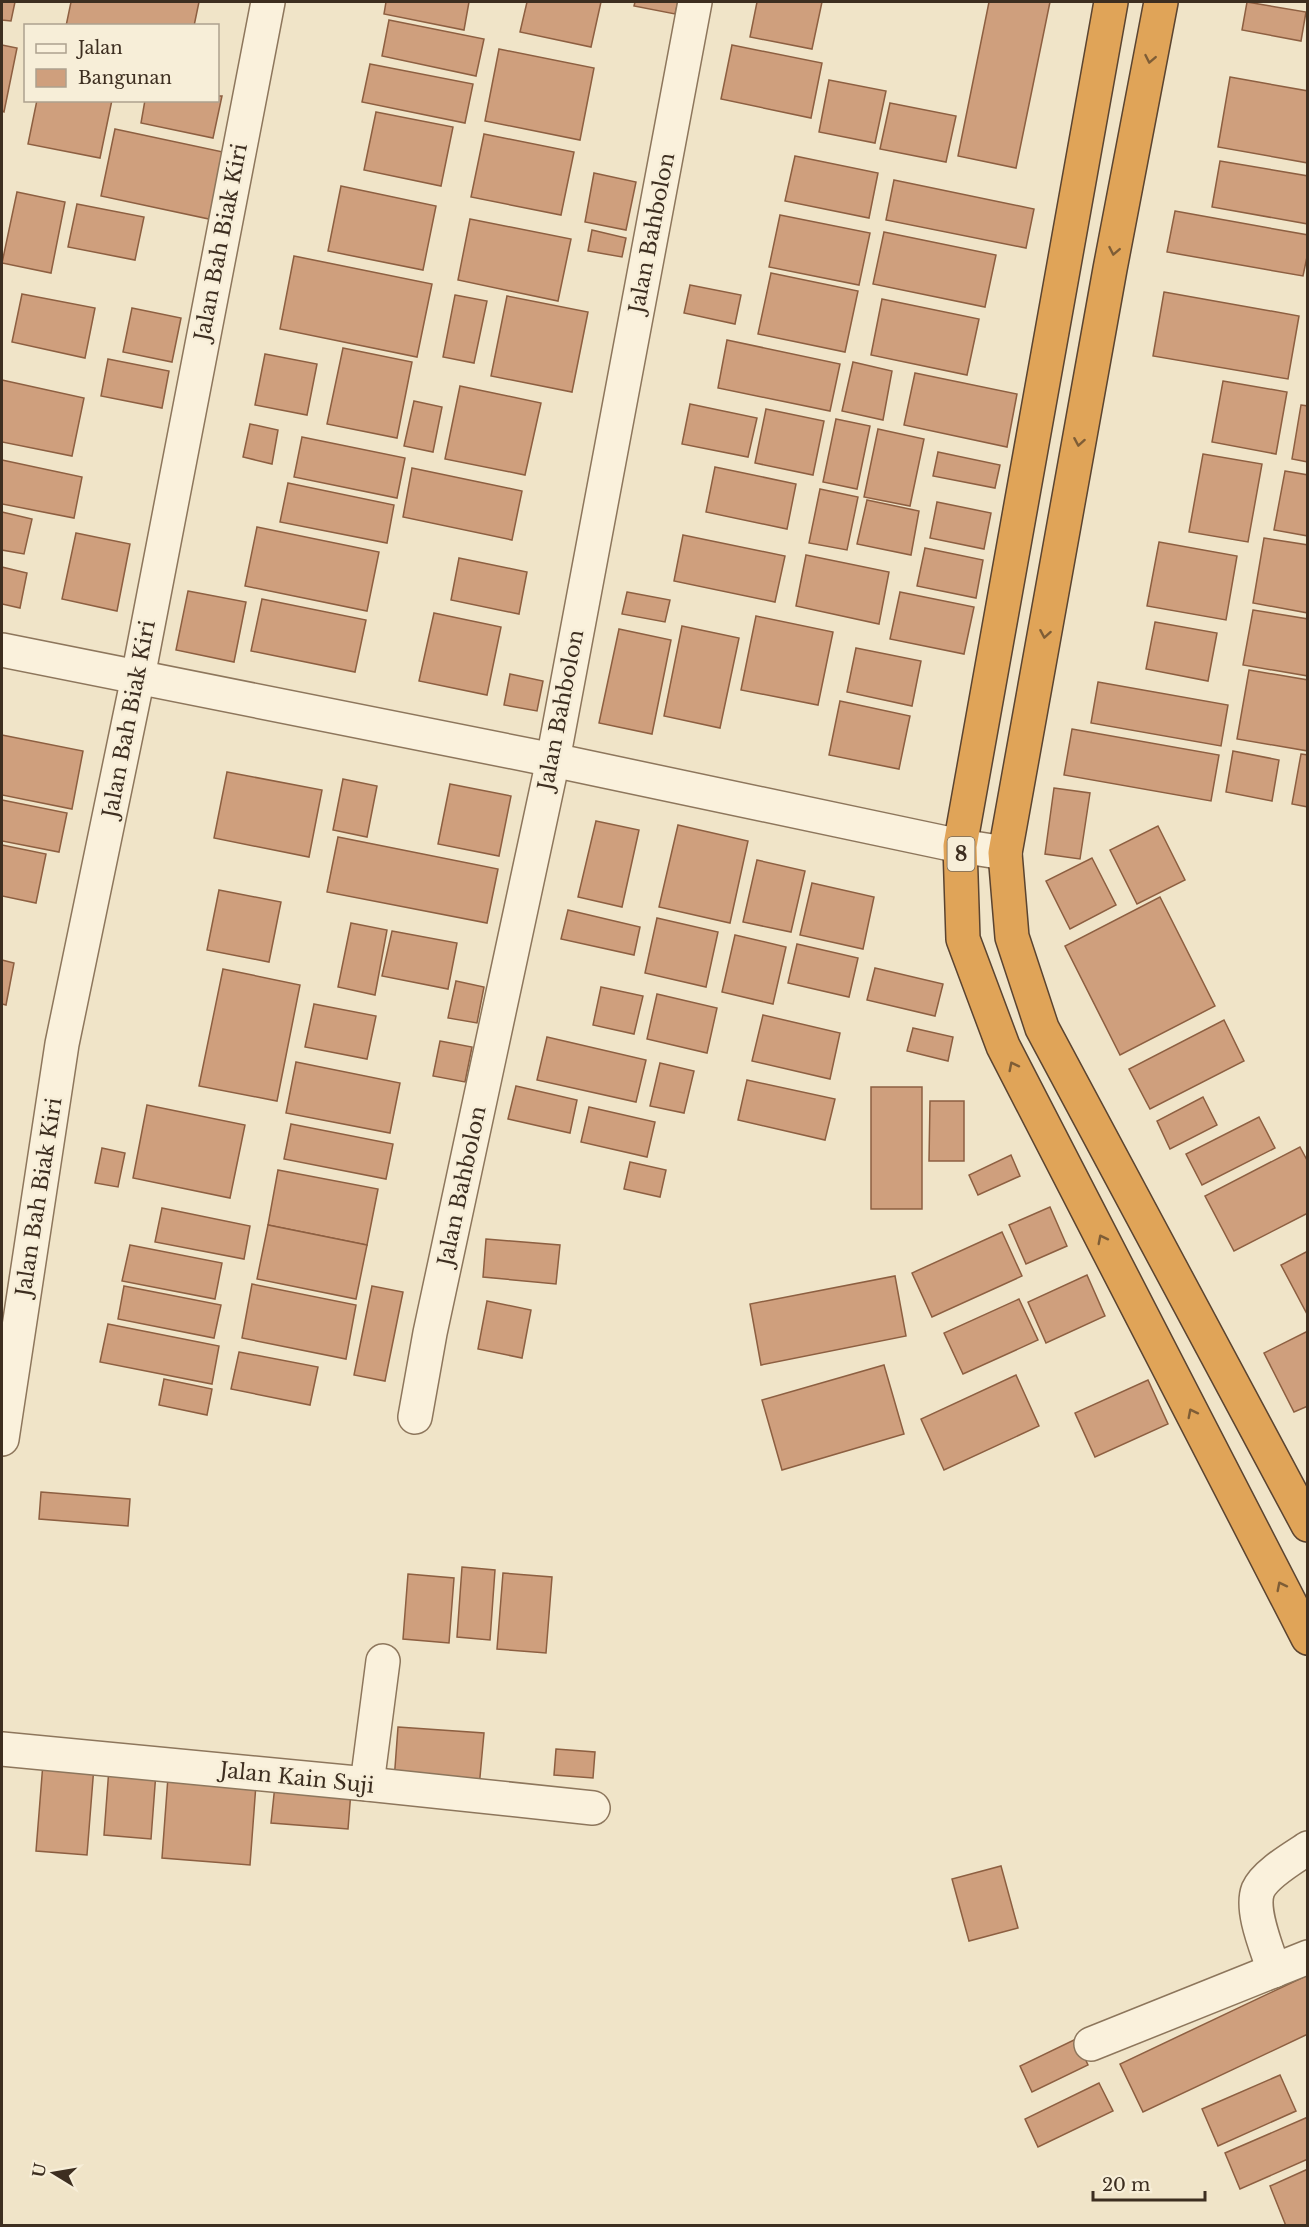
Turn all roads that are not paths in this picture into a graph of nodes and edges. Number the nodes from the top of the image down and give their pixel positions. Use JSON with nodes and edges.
{"nodes":[{"id":1,"x":268,"y":2,"type":"edge"},
{"id":2,"x":695,"y":2,"type":"edge"},
{"id":3,"x":1111,"y":2,"type":"edge"},
{"id":4,"x":1161,"y":2,"type":"edge"},
{"id":5,"x":2,"y":650,"type":"edge"},
{"id":6,"x":138,"y":677,"type":"junction"},
{"id":7,"x":553,"y":760,"type":"junction"},
{"id":8,"x":960,"y":846,"type":"junction"},
{"id":9,"x":1005,"y":853,"type":"junction"},
{"id":10,"x":415,"y":1417,"type":"dead end"},
{"id":11,"x":2,"y":1439,"type":"edge"},
{"id":12,"x":1308,"y":1525,"type":"edge"},
{"id":13,"x":1308,"y":1638,"type":"edge"},
{"id":14,"x":383,"y":1661,"type":"dead end"},
{"id":15,"x":2,"y":1749,"type":"edge"},
{"id":16,"x":367,"y":1784,"type":"junction"},
{"id":17,"x":593,"y":1808,"type":"dead end"},
{"id":18,"x":1308,"y":1848,"type":"edge"},
{"id":19,"x":1308,"y":1957,"type":"edge"},
{"id":20,"x":1274,"y":1971,"type":"junction"},
{"id":21,"x":1091,"y":2044,"type":"dead end"}],
"edges":[{"from":1,"to":6,"type":"street","name":"Jalan Bah Biak Kiri"},
{"from":2,"to":7,"type":"street","name":"Jalan Bahbolon"},
{"from":3,"to":8,"type":"highway","number":"8"},
{"from":4,"to":9,"type":"highway","number":"8","one_way":true},
{"from":5,"to":6,"type":"street"},
{"from":6,"to":7,"type":"street"},
{"from":6,"to":11,"type":"street","name":"Jalan Bah Biak Kiri"},
{"from":7,"to":8,"type":"street"},
{"from":7,"to":10,"type":"street","name":"Jalan Bahbolon"},
{"from":8,"to":9,"type":"street"},
{"from":13,"to":8,"type":"highway","number":"8","one_way":true},
{"from":9,"to":12,"type":"highway","number":"8"},
{"from":14,"to":16,"type":"street"},
{"from":15,"to":16,"type":"street","name":"Jalan Kain Suji"},
{"from":16,"to":17,"type":"street","name":"Jalan Kain Suji"},
{"from":18,"to":20,"type":"street"},
{"from":19,"to":20,"type":"street"},
{"from":20,"to":21,"type":"street"}]}
